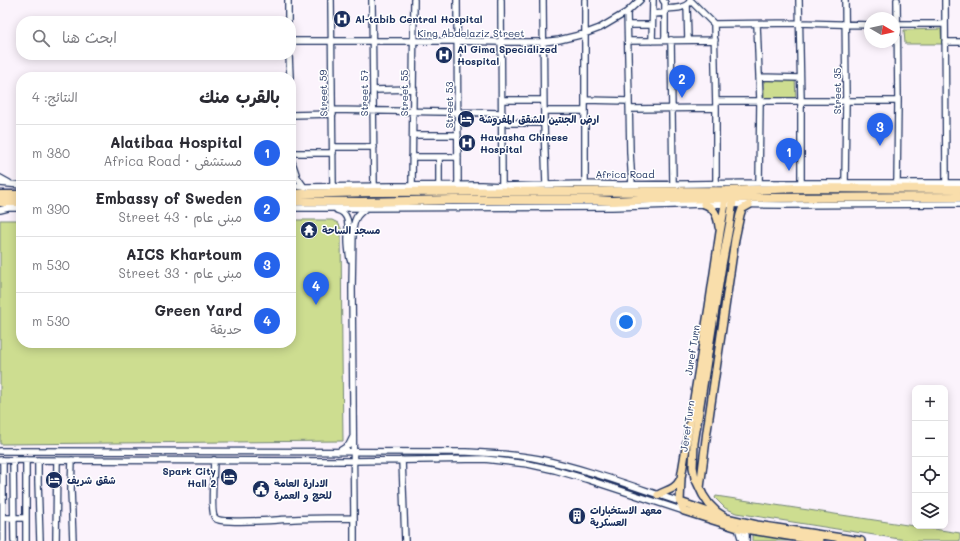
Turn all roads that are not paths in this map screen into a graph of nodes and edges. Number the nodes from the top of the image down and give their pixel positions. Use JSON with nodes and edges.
{"nodes":[{"id":1,"x":288,"y":0,"type":"edge"},
{"id":2,"x":331,"y":0,"type":"edge"},
{"id":3,"x":372,"y":0,"type":"edge"},
{"id":4,"x":414,"y":0,"type":"edge"},
{"id":5,"x":457,"y":0,"type":"edge"},
{"id":6,"x":501,"y":0,"type":"edge"},
{"id":7,"x":543,"y":0,"type":"edge"},
{"id":8,"x":585,"y":0,"type":"edge"},
{"id":9,"x":640,"y":0,"type":"edge"},
{"id":10,"x":653,"y":0,"type":"edge"},
{"id":11,"x":663,"y":0,"type":"edge"},
{"id":12,"x":799,"y":0,"type":"edge"},
{"id":13,"x":845,"y":0,"type":"edge"},
{"id":14,"x":897,"y":0,"type":"edge"},
{"id":15,"x":945,"y":0,"type":"edge"},
{"id":16,"x":689,"y":2,"type":"edge"},
{"id":17,"x":665,"y":11,"type":"junction"},
{"id":18,"x":627,"y":12,"type":"junction"},
{"id":19,"x":896,"y":12,"type":"edge"},
{"id":20,"x":653,"y":14,"type":"junction"},
{"id":21,"x":288,"y":16,"type":"edge"},
{"id":22,"x":799,"y":23,"type":"junction"},
{"id":23,"x":714,"y":24,"type":"junction"},
{"id":24,"x":757,"y":24,"type":"junction"},
{"id":25,"x":900,"y":24,"type":"edge"},
{"id":26,"x":945,"y":24,"type":"junction"},
{"id":27,"x":628,"y":25,"type":"junction"},
{"id":28,"x":652,"y":25,"type":"junction"},
{"id":29,"x":846,"y":25,"type":"junction"},
{"id":30,"x":864,"y":25,"type":"edge"},
{"id":31,"x":584,"y":34,"type":"junction"},
{"id":32,"x":668,"y":40,"type":"junction"},
{"id":33,"x":688,"y":40,"type":"junction"},
{"id":34,"x":715,"y":40,"type":"junction"},
{"id":35,"x":296,"y":41,"type":"edge"},
{"id":36,"x":332,"y":41,"type":"junction"},
{"id":37,"x":373,"y":41,"type":"junction"},
{"id":38,"x":414,"y":41,"type":"junction"},
{"id":39,"x":457,"y":41,"type":"junction"},
{"id":40,"x":628,"y":41,"type":"junction"},
{"id":41,"x":652,"y":41,"type":"junction"},
{"id":42,"x":501,"y":42,"type":"junction"},
{"id":43,"x":543,"y":42,"type":"junction"},
{"id":44,"x":945,"y":42,"type":"junction"},
{"id":45,"x":960,"y":42,"type":"edge"},
{"id":46,"x":897,"y":48,"type":"edge"},
{"id":47,"x":289,"y":60,"type":"edge"},
{"id":48,"x":290,"y":72,"type":"edge"},
{"id":49,"x":759,"y":77,"type":"junction"},
{"id":50,"x":800,"y":78,"type":"junction"},
{"id":51,"x":414,"y":89,"type":"junction"},
{"id":52,"x":373,"y":90,"type":"junction"},
{"id":53,"x":502,"y":100,"type":"junction"},
{"id":54,"x":544,"y":100,"type":"junction"},
{"id":55,"x":585,"y":100,"type":"junction"},
{"id":56,"x":760,"y":100,"type":"junction"},
{"id":57,"x":630,"y":101,"type":"junction"},
{"id":58,"x":716,"y":101,"type":"junction"},
{"id":59,"x":801,"y":101,"type":"junction"},
{"id":60,"x":846,"y":101,"type":"junction"},
{"id":61,"x":898,"y":101,"type":"junction"},
{"id":62,"x":716,"y":108,"type":"junction"},
{"id":63,"x":630,"y":109,"type":"junction"},
{"id":64,"x":672,"y":109,"type":"junction"},
{"id":65,"x":373,"y":110,"type":"junction"},
{"id":66,"x":413,"y":111,"type":"junction"},
{"id":67,"x":458,"y":111,"type":"junction"},
{"id":68,"x":544,"y":111,"type":"junction"},
{"id":69,"x":585,"y":111,"type":"junction"},
{"id":70,"x":332,"y":112,"type":"junction"},
{"id":71,"x":502,"y":113,"type":"junction"},
{"id":72,"x":296,"y":115,"type":"edge"},
{"id":73,"x":502,"y":123,"type":"junction"},
{"id":74,"x":544,"y":123,"type":"junction"},
{"id":75,"x":413,"y":135,"type":"junction"},
{"id":76,"x":458,"y":135,"type":"junction"},
{"id":77,"x":374,"y":147,"type":"junction"},
{"id":78,"x":333,"y":150,"type":"junction"},
{"id":79,"x":296,"y":153,"type":"edge"},
{"id":80,"x":412,"y":157,"type":"junction"},
{"id":81,"x":439,"y":157,"type":"junction"},
{"id":82,"x":458,"y":157,"type":"junction"},
{"id":83,"x":296,"y":174,"type":"edge"},
{"id":84,"x":0,"y":178,"type":"edge"},
{"id":85,"x":759,"y":183,"type":"junction"},
{"id":86,"x":801,"y":183,"type":"junction"},
{"id":87,"x":845,"y":183,"type":"junction"},
{"id":88,"x":896,"y":183,"type":"junction"},
{"id":89,"x":942,"y":183,"type":"junction"},
{"id":90,"x":960,"y":183,"type":"edge"},
{"id":91,"x":0,"y":184,"type":"edge"},
{"id":92,"x":11,"y":184,"type":"junction"},
{"id":93,"x":16,"y":184,"type":"edge"},
{"id":94,"x":585,"y":184,"type":"junction"},
{"id":95,"x":673,"y":184,"type":"junction"},
{"id":96,"x":716,"y":184,"type":"junction"},
{"id":97,"x":458,"y":185,"type":"junction"},
{"id":98,"x":546,"y":185,"type":"junction"},
{"id":99,"x":620,"y":185,"type":"junction"},
{"id":100,"x":632,"y":185,"type":"junction"},
{"id":101,"x":296,"y":186,"type":"edge"},
{"id":102,"x":333,"y":186,"type":"junction"},
{"id":103,"x":374,"y":186,"type":"junction"},
{"id":104,"x":412,"y":186,"type":"junction"},
{"id":105,"x":439,"y":186,"type":"junction"},
{"id":106,"x":502,"y":186,"type":"junction"},
{"id":107,"x":304,"y":187,"type":"junction"},
{"id":108,"x":926,"y":189,"type":"junction"},
{"id":109,"x":960,"y":189,"type":"edge"},
{"id":110,"x":613,"y":192,"type":"junction"},
{"id":111,"x":296,"y":194,"type":"edge"},
{"id":112,"x":0,"y":195,"type":"edge"},
{"id":113,"x":16,"y":195,"type":"edge"},
{"id":114,"x":526,"y":196,"type":"junction"},
{"id":115,"x":908,"y":197,"type":"junction"},
{"id":116,"x":960,"y":197,"type":"edge"},
{"id":117,"x":729,"y":198,"type":"junction"},
{"id":118,"x":296,"y":201,"type":"edge"},
{"id":119,"x":612,"y":201,"type":"junction"},
{"id":120,"x":0,"y":202,"type":"edge"},
{"id":121,"x":16,"y":202,"type":"edge"},
{"id":122,"x":451,"y":204,"type":"junction"},
{"id":123,"x":704,"y":204,"type":"junction"},
{"id":124,"x":899,"y":204,"type":"junction"},
{"id":125,"x":960,"y":204,"type":"edge"},
{"id":126,"x":749,"y":205,"type":"junction"},
{"id":127,"x":621,"y":207,"type":"junction"},
{"id":128,"x":16,"y":208,"type":"edge"},
{"id":129,"x":296,"y":208,"type":"edge"},
{"id":130,"x":331,"y":208,"type":"junction"},
{"id":131,"x":366,"y":208,"type":"junction"},
{"id":132,"x":0,"y":209,"type":"edge"},
{"id":133,"x":720,"y":232,"type":"junction"},
{"id":134,"x":352,"y":265,"type":"junction"},
{"id":135,"x":353,"y":437,"type":"junction"},
{"id":136,"x":0,"y":451,"type":"edge"},
{"id":137,"x":337,"y":452,"type":"junction"},
{"id":138,"x":353,"y":452,"type":"junction"},
{"id":139,"x":466,"y":452,"type":"junction"},
{"id":140,"x":466,"y":458,"type":"junction"},
{"id":141,"x":539,"y":459,"type":"junction"},
{"id":142,"x":1,"y":460,"type":"edge"},
{"id":143,"x":13,"y":460,"type":"junction"},
{"id":144,"x":26,"y":460,"type":"junction"},
{"id":145,"x":38,"y":460,"type":"junction"},
{"id":146,"x":57,"y":460,"type":"junction"},
{"id":147,"x":72,"y":460,"type":"junction"},
{"id":148,"x":214,"y":460,"type":"junction"},
{"id":149,"x":353,"y":460,"type":"junction"},
{"id":150,"x":402,"y":460,"type":"junction"},
{"id":151,"x":537,"y":466,"type":"junction"},
{"id":152,"x":682,"y":478,"type":"junction"},
{"id":153,"x":700,"y":488,"type":"junction"},
{"id":154,"x":658,"y":495,"type":"junction"},
{"id":155,"x":680,"y":502,"type":"junction"},
{"id":156,"x":684,"y":511,"type":"junction"},
{"id":157,"x":3,"y":518,"type":"junction"},
{"id":158,"x":14,"y":518,"type":"junction"},
{"id":159,"x":26,"y":518,"type":"junction"},
{"id":160,"x":354,"y":518,"type":"junction"},
{"id":161,"x":726,"y":518,"type":"junction"},
{"id":162,"x":741,"y":528,"type":"junction"},
{"id":163,"x":3,"y":541,"type":"edge"},
{"id":164,"x":14,"y":541,"type":"edge"},
{"id":165,"x":26,"y":541,"type":"edge"},
{"id":166,"x":40,"y":541,"type":"edge"},
{"id":167,"x":56,"y":541,"type":"edge"},
{"id":168,"x":73,"y":541,"type":"edge"},
{"id":169,"x":354,"y":541,"type":"edge"},
{"id":170,"x":405,"y":541,"type":"edge"},
{"id":171,"x":742,"y":541,"type":"edge"},
{"id":172,"x":746,"y":541,"type":"edge"},
{"id":173,"x":819,"y":541,"type":"edge"},
{"id":174,"x":861,"y":541,"type":"edge"}],
"edges":[{"from":1,"to":21,"type":"street"},
{"from":2,"to":36,"type":"street","name":"Street 59"},
{"from":3,"to":37,"type":"street","name":"Street 57"},
{"from":4,"to":38,"type":"street","name":"Street 55"},
{"from":5,"to":39,"type":"street","name":"Street 53"},
{"from":6,"to":42,"type":"street"},
{"from":7,"to":43,"type":"street"},
{"from":8,"to":31,"type":"street"},
{"from":9,"to":18,"type":"street","name":"King Abdelaziz Street"},
{"from":10,"to":20,"type":"street"},
{"from":11,"to":17,"type":"street"},
{"from":12,"to":22,"type":"street"},
{"from":13,"to":29,"type":"street","name":"Street 35"},
{"from":14,"to":19,"type":"street"},
{"from":15,"to":26,"type":"street"},
{"from":16,"to":17,"type":"street"},
{"from":16,"to":23,"type":"street"},
{"from":16,"to":33,"type":"street"},
{"from":17,"to":20,"type":"street"},
{"from":17,"to":32,"type":"street"},
{"from":18,"to":27,"type":"street"},
{"from":18,"to":31,"type":"street","name":"King Abdelaziz Street"},
{"from":20,"to":28,"type":"street"},
{"from":22,"to":24,"type":"street"},
{"from":22,"to":29,"type":"street"},
{"from":22,"to":50,"type":"street"},
{"from":23,"to":24,"type":"street"},
{"from":23,"to":34,"type":"street"},
{"from":24,"to":49,"type":"street"},
{"from":25,"to":26,"type":"street"},
{"from":26,"to":44,"type":"street"},
{"from":27,"to":28,"type":"street"},
{"from":27,"to":40,"type":"street"},
{"from":28,"to":41,"type":"street"},
{"from":29,"to":30,"type":"street"},
{"from":29,"to":60,"type":"street","name":"Street 35"},
{"from":31,"to":43,"type":"street","name":"King Abdelaziz Street"},
{"from":31,"to":55,"type":"street"},
{"from":32,"to":33,"type":"street"},
{"from":32,"to":41,"type":"street"},
{"from":32,"to":64,"type":"street"},
{"from":33,"to":34,"type":"street"},
{"from":34,"to":58,"type":"street"},
{"from":35,"to":36,"type":"street","name":"King Abdelaziz Street"},
{"from":36,"to":37,"type":"street","name":"King Abdelaziz Street"},
{"from":36,"to":70,"type":"street","name":"Street 59"},
{"from":37,"to":38,"type":"street","name":"King Abdelaziz Street"},
{"from":37,"to":52,"type":"street","name":"Street 57"},
{"from":38,"to":39,"type":"street","name":"King Abdelaziz Street"},
{"from":38,"to":51,"type":"street","name":"Street 55"},
{"from":39,"to":42,"type":"street","name":"King Abdelaziz Street"},
{"from":39,"to":67,"type":"street","name":"Street 53"},
{"from":40,"to":41,"type":"street"},
{"from":40,"to":57,"type":"street"},
{"from":42,"to":43,"type":"street","name":"King Abdelaziz Street"},
{"from":42,"to":53,"type":"street"},
{"from":43,"to":54,"type":"street"},
{"from":44,"to":45,"type":"street"},
{"from":44,"to":89,"type":"street"},
{"from":46,"to":61,"type":"street"},
{"from":47,"to":48,"type":"street"},
{"from":49,"to":50,"type":"street"},
{"from":49,"to":56,"type":"street"},
{"from":50,"to":59,"type":"street"},
{"from":51,"to":52,"type":"street"},
{"from":51,"to":66,"type":"street","name":"Street 55"},
{"from":52,"to":65,"type":"street","name":"Street 57"},
{"from":53,"to":54,"type":"street"},
{"from":53,"to":71,"type":"street"},
{"from":54,"to":68,"type":"street"},
{"from":55,"to":57,"type":"street"},
{"from":55,"to":69,"type":"street"},
{"from":56,"to":58,"type":"street"},
{"from":56,"to":59,"type":"street"},
{"from":56,"to":85,"type":"street"},
{"from":57,"to":63,"type":"street"},
{"from":58,"to":62,"type":"street"},
{"from":59,"to":60,"type":"street"},
{"from":59,"to":86,"type":"street"},
{"from":60,"to":61,"type":"street"},
{"from":60,"to":87,"type":"street","name":"Street 35"},
{"from":61,"to":88,"type":"street"},
{"from":62,"to":64,"type":"street"},
{"from":62,"to":96,"type":"street"},
{"from":63,"to":64,"type":"street"},
{"from":63,"to":100,"type":"street"},
{"from":64,"to":95,"type":"street"},
{"from":65,"to":66,"type":"street"},
{"from":65,"to":70,"type":"street"},
{"from":65,"to":77,"type":"street","name":"Street 57"},
{"from":66,"to":67,"type":"street"},
{"from":66,"to":75,"type":"street","name":"Street 55"},
{"from":67,"to":71,"type":"street"},
{"from":67,"to":76,"type":"street","name":"Street 53"},
{"from":68,"to":69,"type":"street"},
{"from":68,"to":74,"type":"street"},
{"from":69,"to":94,"type":"street"},
{"from":70,"to":72,"type":"street"},
{"from":70,"to":78,"type":"street","name":"Street 59"},
{"from":71,"to":73,"type":"street"},
{"from":73,"to":74,"type":"street"},
{"from":73,"to":106,"type":"street"},
{"from":74,"to":98,"type":"street"},
{"from":75,"to":76,"type":"street"},
{"from":75,"to":80,"type":"street","name":"Street 55"},
{"from":76,"to":82,"type":"street","name":"Street 53"},
{"from":77,"to":78,"type":"street"},
{"from":77,"to":103,"type":"street","name":"Street 57"},
{"from":78,"to":79,"type":"street"},
{"from":78,"to":102,"type":"street","name":"Street 59"},
{"from":80,"to":81,"type":"street"},
{"from":80,"to":104,"type":"street","name":"Street 55"},
{"from":81,"to":82,"type":"street"},
{"from":81,"to":105,"type":"street"},
{"from":82,"to":97,"type":"street","name":"Street 53"},
{"from":83,"to":107,"type":"street"},
{"from":84,"to":92,"type":"street"},
{"from":85,"to":86,"type":"street","name":"Africa Road"},
{"from":85,"to":96,"type":"street","name":"Africa Road"},
{"from":86,"to":87,"type":"street","name":"Africa Road"},
{"from":87,"to":88,"type":"street","name":"Africa Road"},
{"from":88,"to":89,"type":"street","name":"Africa Road"},
{"from":89,"to":90,"type":"street","name":"Africa Road"},
{"from":89,"to":108,"type":"highway"},
{"from":91,"to":92,"type":"street"},
{"from":92,"to":93,"type":"street"},
{"from":94,"to":98,"type":"street","name":"Africa Road"},
{"from":94,"to":99,"type":"street","name":"Africa Road"},
{"from":95,"to":96,"type":"street","name":"Africa Road"},
{"from":95,"to":100,"type":"street","name":"Africa Road"},
{"from":97,"to":105,"type":"street","name":"Africa Road"},
{"from":97,"to":106,"type":"street","name":"Africa Road"},
{"from":98,"to":106,"type":"street","name":"Africa Road"},
{"from":99,"to":100,"type":"street","name":"Africa Road"},
{"from":99,"to":110,"type":"highway"},
{"from":101,"to":107,"type":"street","name":"Africa Road"},
{"from":102,"to":103,"type":"street","name":"Africa Road"},
{"from":102,"to":107,"type":"street","name":"Africa Road"},
{"from":103,"to":104,"type":"street","name":"Africa Road"},
{"from":104,"to":105,"type":"street","name":"Africa Road"},
{"from":108,"to":109,"type":"highway","name":"Africa Road"},
{"from":108,"to":117,"type":"highway","name":"Africa Road"},
{"from":110,"to":114,"type":"highway","name":"Africa Road"},
{"from":110,"to":117,"type":"highway","name":"Africa Road"},
{"from":111,"to":114,"type":"highway","name":"Africa Road"},
{"from":112,"to":113,"type":"highway"},
{"from":114,"to":119,"type":"highway","name":"Africa Road"},
{"from":114,"to":122,"type":"highway","name":"Africa Road"},
{"from":115,"to":116,"type":"highway","name":"Africa Road"},
{"from":115,"to":117,"type":"highway","name":"Africa Road"},
{"from":115,"to":124,"type":"highway"},
{"from":117,"to":119,"type":"highway","name":"Africa Road"},
{"from":117,"to":123,"type":"street","name":"Africa Road"},
{"from":117,"to":126,"type":"street","name":"Africa Road"},
{"from":117,"to":133,"type":"main road","name":"Juref Turn"},
{"from":117,"to":153,"type":"main road","name":"Jeref Turn"},
{"from":118,"to":122,"type":"highway","name":"Africa Road"},
{"from":119,"to":127,"type":"highway"},
{"from":120,"to":121,"type":"highway"},
{"from":122,"to":127,"type":"street","name":"Africa Road"},
{"from":122,"to":131,"type":"street","name":"Africa Road"},
{"from":123,"to":127,"type":"street","name":"Africa Road"},
{"from":123,"to":133,"type":"main road"},
{"from":124,"to":125,"type":"street","name":"Africa Road"},
{"from":124,"to":126,"type":"street","name":"Africa Road"},
{"from":126,"to":153,"type":"main road"},
{"from":128,"to":132,"type":"street"},
{"from":129,"to":130,"type":"street","name":"Africa Road"},
{"from":130,"to":131,"type":"street","name":"Africa Road"},
{"from":130,"to":134,"type":"street"},
{"from":131,"to":134,"type":"street"},
{"from":133,"to":152,"type":"main road","name":"Juref Turn"},
{"from":134,"to":135,"type":"street"},
{"from":135,"to":137,"type":"street"},
{"from":135,"to":138,"type":"street"},
{"from":136,"to":137,"type":"street"},
{"from":137,"to":138,"type":"street"},
{"from":138,"to":139,"type":"street"},
{"from":138,"to":149,"type":"street"},
{"from":139,"to":140,"type":"street"},
{"from":139,"to":141,"type":"street"},
{"from":140,"to":150,"type":"street"},
{"from":140,"to":151,"type":"street"},
{"from":141,"to":151,"type":"street"},
{"from":141,"to":154,"type":"street"},
{"from":142,"to":143,"type":"street"},
{"from":142,"to":157,"type":"street"},
{"from":143,"to":144,"type":"street"},
{"from":143,"to":158,"type":"street"},
{"from":144,"to":145,"type":"street"},
{"from":144,"to":159,"type":"street"},
{"from":145,"to":146,"type":"street"},
{"from":145,"to":166,"type":"street"},
{"from":146,"to":147,"type":"street"},
{"from":146,"to":167,"type":"street"},
{"from":147,"to":148,"type":"street"},
{"from":147,"to":168,"type":"street"},
{"from":148,"to":149,"type":"street"},
{"from":148,"to":160,"type":"street"},
{"from":149,"to":150,"type":"street"},
{"from":149,"to":160,"type":"street"},
{"from":150,"to":170,"type":"street"},
{"from":151,"to":156,"type":"street"},
{"from":152,"to":154,"type":"main road"},
{"from":152,"to":155,"type":"main road","name":"Juref Turn"},
{"from":153,"to":161,"type":"main road","name":"Jeref Turn"},
{"from":154,"to":155,"type":"street"},
{"from":155,"to":156,"type":"main road","name":"Juref Turn"},
{"from":155,"to":161,"type":"main road"},
{"from":156,"to":162,"type":"main road"},
{"from":157,"to":158,"type":"street"},
{"from":157,"to":163,"type":"street"},
{"from":158,"to":159,"type":"street"},
{"from":158,"to":164,"type":"street"},
{"from":159,"to":165,"type":"street"},
{"from":160,"to":169,"type":"street"},
{"from":161,"to":174,"type":"main road","name":"Jeref Turn"},
{"from":162,"to":171,"type":"street"},
{"from":162,"to":172,"type":"street"},
{"from":162,"to":173,"type":"main road"}]}
